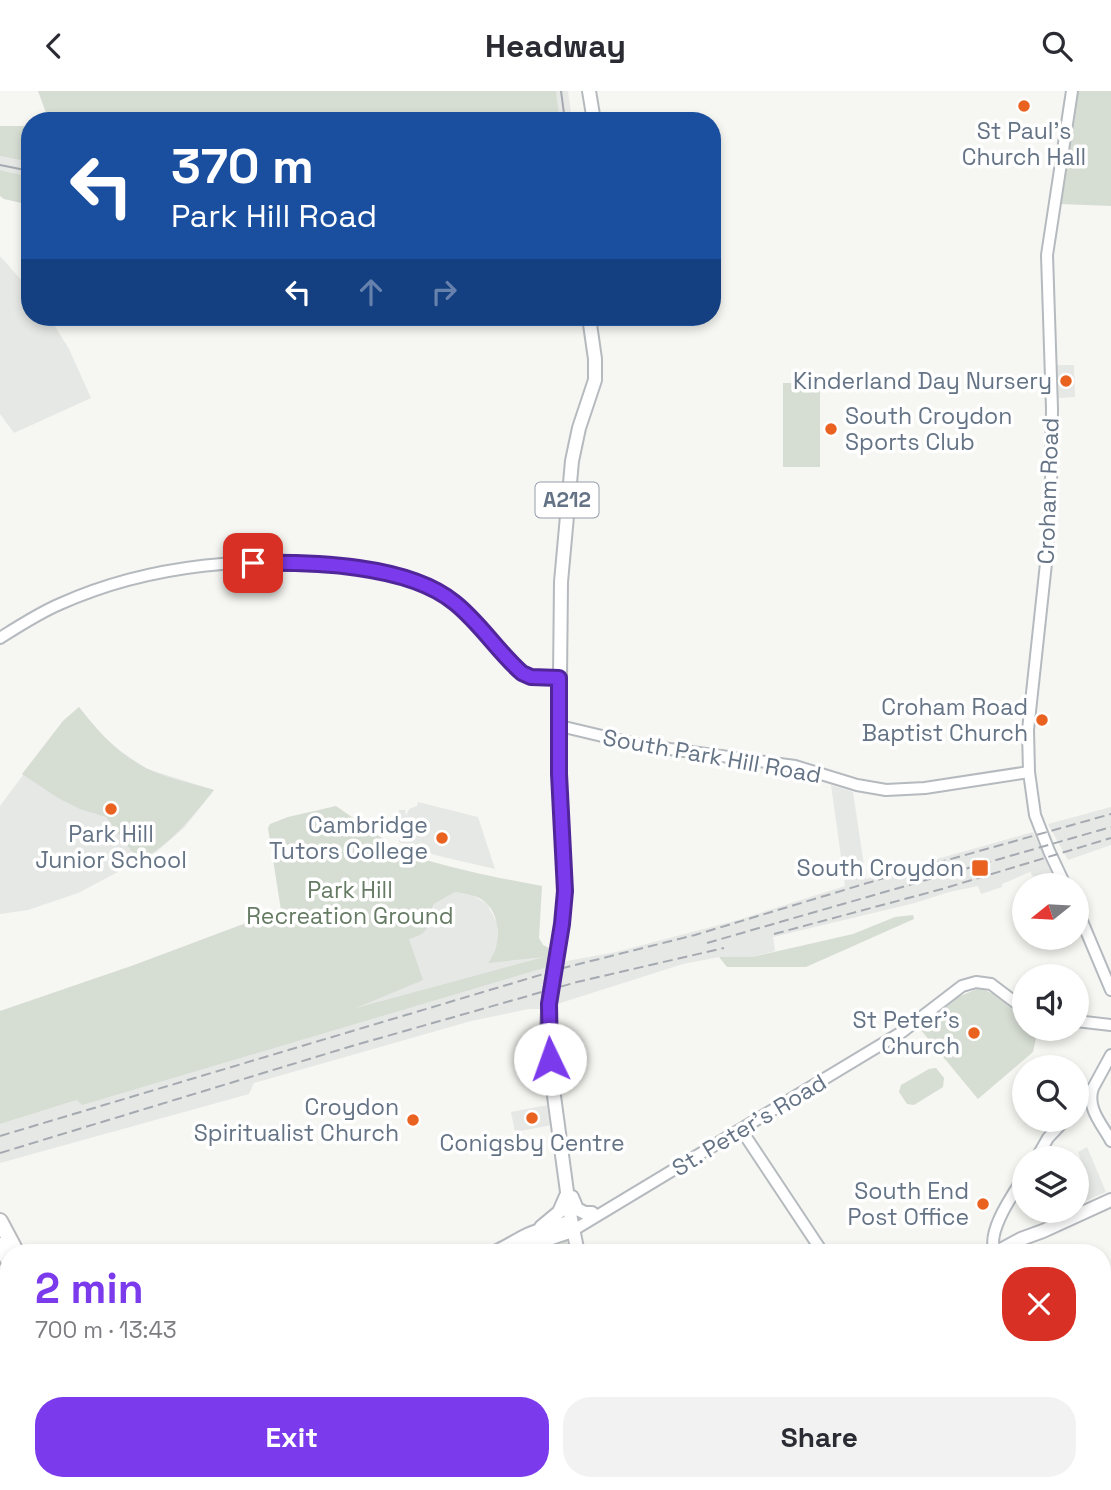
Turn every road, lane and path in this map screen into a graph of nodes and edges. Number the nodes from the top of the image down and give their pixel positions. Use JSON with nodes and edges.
{"nodes":[{"id":1,"x":589,"y":91,"type":"edge"},
{"id":2,"x":1072,"y":91,"type":"edge"},
{"id":3,"x":592,"y":112,"type":"edge"},
{"id":4,"x":590,"y":326,"type":"edge"},
{"id":5,"x":0,"y":638,"type":"edge"},
{"id":6,"x":559,"y":678,"type":"junction"},
{"id":7,"x":560,"y":726,"type":"junction"},
{"id":8,"x":1029,"y":772,"type":"junction"},
{"id":9,"x":1059,"y":873,"type":"edge"},
{"id":10,"x":1089,"y":938,"type":"edge"},
{"id":11,"x":1111,"y":990,"type":"edge"},
{"id":12,"x":1012,"y":1000,"type":"edge"},
{"id":13,"x":1089,"y":1022,"type":"edge"},
{"id":14,"x":1111,"y":1025,"type":"edge"},
{"id":15,"x":1111,"y":1055,"type":"edge"},
{"id":16,"x":1093,"y":1088,"type":"junction"},
{"id":17,"x":1089,"y":1092,"type":"edge"},
{"id":18,"x":1090,"y":1102,"type":"joint"},
{"id":19,"x":743,"y":1128,"type":"junction"},
{"id":20,"x":1111,"y":1141,"type":"edge"},
{"id":21,"x":567,"y":1187,"type":"junction"},
{"id":22,"x":1012,"y":1197,"type":"edge"},
{"id":23,"x":1111,"y":1200,"type":"edge"},
{"id":24,"x":613,"y":1206,"type":"junction"},
{"id":25,"x":592,"y":1213,"type":"junction"},
{"id":26,"x":0,"y":1221,"type":"edge"},
{"id":27,"x":572,"y":1226,"type":"junction"},
{"id":28,"x":532,"y":1233,"type":"junction"},
{"id":29,"x":12,"y":1244,"type":"edge"},
{"id":30,"x":513,"y":1244,"type":"edge"},
{"id":31,"x":532,"y":1244,"type":"edge"},
{"id":32,"x":576,"y":1244,"type":"edge"},
{"id":33,"x":817,"y":1244,"type":"edge"},
{"id":34,"x":992,"y":1244,"type":"edge"},
{"id":35,"x":1012,"y":1244,"type":"edge"}],
"edges":[{"from":1,"to":3,"type":"main road"},
{"from":2,"to":8,"type":"main road","name":"Croham Road"},
{"from":4,"to":6,"type":"main road","number":"A212"},
{"from":5,"to":6,"type":"main road"},
{"from":6,"to":7,"type":"main road","number":"A212"},
{"from":7,"to":8,"type":"main road","name":"South Park Hill Road"},
{"from":7,"to":21,"type":"main road","number":"A212","bridge":true},
{"from":8,"to":9,"type":"main road","name":"Croham Road"},
{"from":10,"to":11,"type":"main road"},
{"from":12,"to":19,"type":"main road","name":"St. Peter's Road"},
{"from":13,"to":14,"type":"main road"},
{"from":15,"to":16,"type":"main road"},
{"from":16,"to":17,"type":"main road"},
{"from":16,"to":18,"type":"main road"},
{"from":18,"to":20,"type":"main road"},
{"from":19,"to":24,"type":"main road","name":"St. Peter's Road"},
{"from":19,"to":33,"type":"main road"},
{"from":21,"to":25,"type":"main road"},
{"from":21,"to":27,"type":"main road","number":"A212"},
{"from":21,"to":28,"type":"main road"},
{"from":22,"to":34,"type":"main road"},
{"from":23,"to":35,"type":"main road"},
{"from":24,"to":25,"type":"main road","name":"St. Peter's Road"},
{"from":24,"to":27,"type":"main road","name":"St. Peter's Road"},
{"from":25,"to":27,"type":"main road","name":"St. Peter's Road"},
{"from":26,"to":29,"type":"highway"},
{"from":27,"to":28,"type":"main road"},
{"from":27,"to":31,"type":"main road"},
{"from":27,"to":32,"type":"main road","number":"A212"},
{"from":28,"to":30,"type":"main road"}]}
